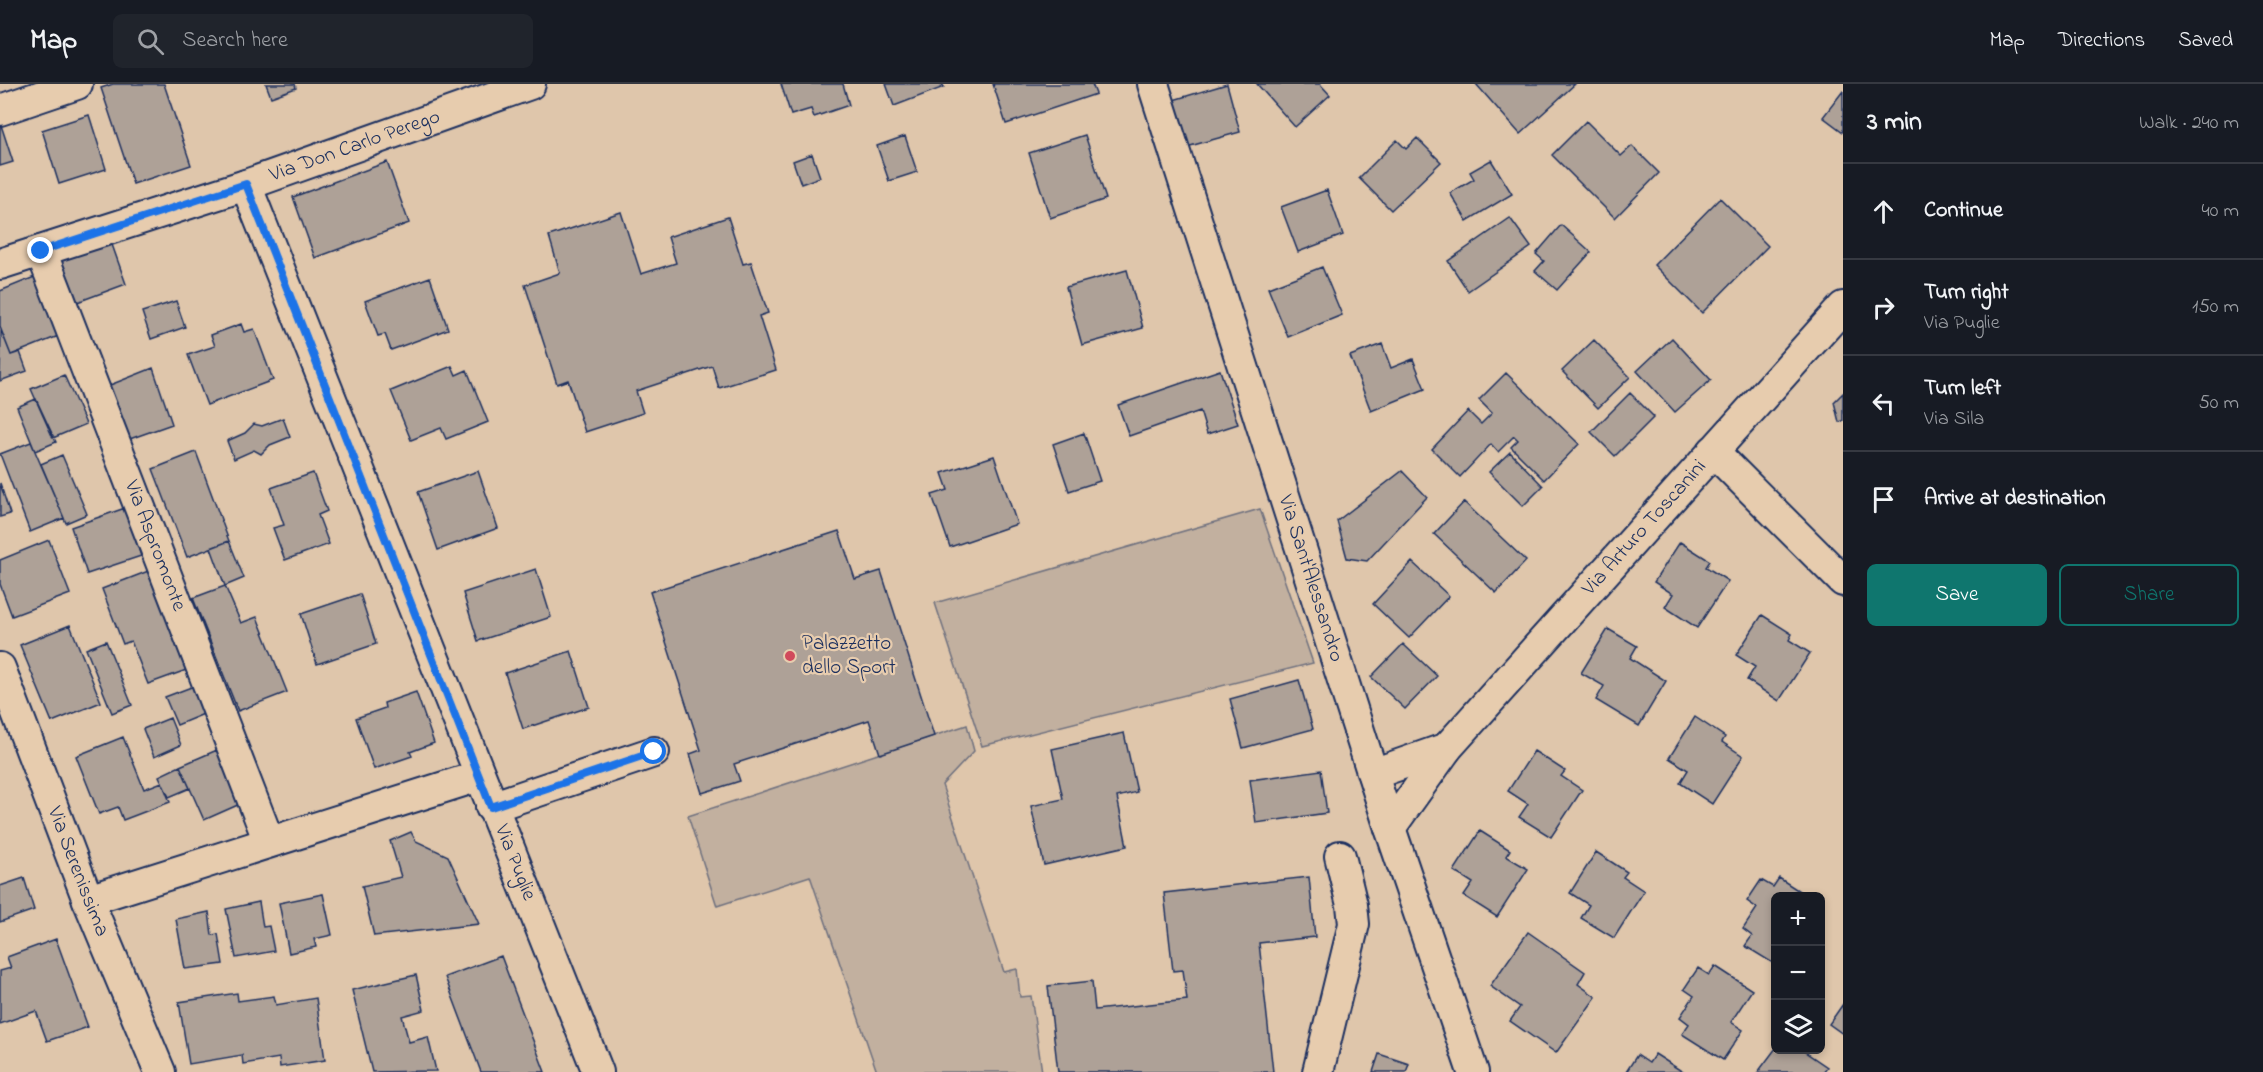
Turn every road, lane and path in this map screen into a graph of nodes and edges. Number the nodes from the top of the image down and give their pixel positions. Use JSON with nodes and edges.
{"nodes":[{"id":1,"x":77,"y":84,"type":"edge"},
{"id":2,"x":530,"y":84,"type":"edge"},
{"id":3,"x":1152,"y":84,"type":"edge"},
{"id":4,"x":0,"y":111,"type":"edge"},
{"id":5,"x":246,"y":184,"type":"junction"},
{"id":6,"x":41,"y":251,"type":"junction"},
{"id":7,"x":0,"y":264,"type":"edge"},
{"id":8,"x":1843,"y":307,"type":"edge"},
{"id":9,"x":1713,"y":451,"type":"junction"},
{"id":10,"x":1843,"y":581,"type":"edge"},
{"id":11,"x":0,"y":668,"type":"edge"},
{"id":12,"x":1447,"y":748,"type":"junction"},
{"id":13,"x":654,"y":752,"type":"dead end"},
{"id":14,"x":1373,"y":774,"type":"junction"},
{"id":15,"x":479,"y":776,"type":"junction"},
{"id":16,"x":491,"y":807,"type":"junction"},
{"id":17,"x":1390,"y":828,"type":"junction"},
{"id":18,"x":268,"y":842,"type":"junction"},
{"id":19,"x":1340,"y":856,"type":"dead end"},
{"id":20,"x":88,"y":900,"type":"junction"},
{"id":21,"x":160,"y":1072,"type":"edge"},
{"id":22,"x":597,"y":1072,"type":"edge"},
{"id":23,"x":1318,"y":1072,"type":"edge"},
{"id":24,"x":1473,"y":1072,"type":"edge"}],
"edges":[{"from":1,"to":4,"type":"street"},
{"from":2,"to":5,"type":"street","name":"Via Don Carlo Perego"},
{"from":3,"to":14,"type":"street","name":"Via Sant'Alessandro"},
{"from":5,"to":6,"type":"street","name":"Via Don Carlo Perego"},
{"from":5,"to":15,"type":"street","name":"Via Puglie"},
{"from":6,"to":7,"type":"street","name":"Via Don Carlo Perego"},
{"from":6,"to":18,"type":"street","name":"Via Aspromonte"},
{"from":8,"to":9,"type":"street","name":"Via Arturo Toscanini"},
{"from":9,"to":10,"type":"street"},
{"from":9,"to":12,"type":"street","name":"Via Arturo Toscanini"},
{"from":11,"to":20,"type":"street","name":"Via Serenissima"},
{"from":12,"to":14,"type":"street","name":"Via Arturo Toscanini"},
{"from":12,"to":17,"type":"street","name":"Via Arturo Toscanini"},
{"from":13,"to":16,"type":"street"},
{"from":14,"to":17,"type":"street","name":"Via Sant'Alessandro"},
{"from":15,"to":16,"type":"street","name":"Via Puglie"},
{"from":15,"to":18,"type":"street"},
{"from":16,"to":22,"type":"street","name":"Via Puglie"},
{"from":17,"to":24,"type":"street","name":"Via Sant'Alessandro"},
{"from":18,"to":20,"type":"street"},
{"from":19,"to":23,"type":"street"},
{"from":20,"to":21,"type":"street","name":"Via Serenissima"}]}
